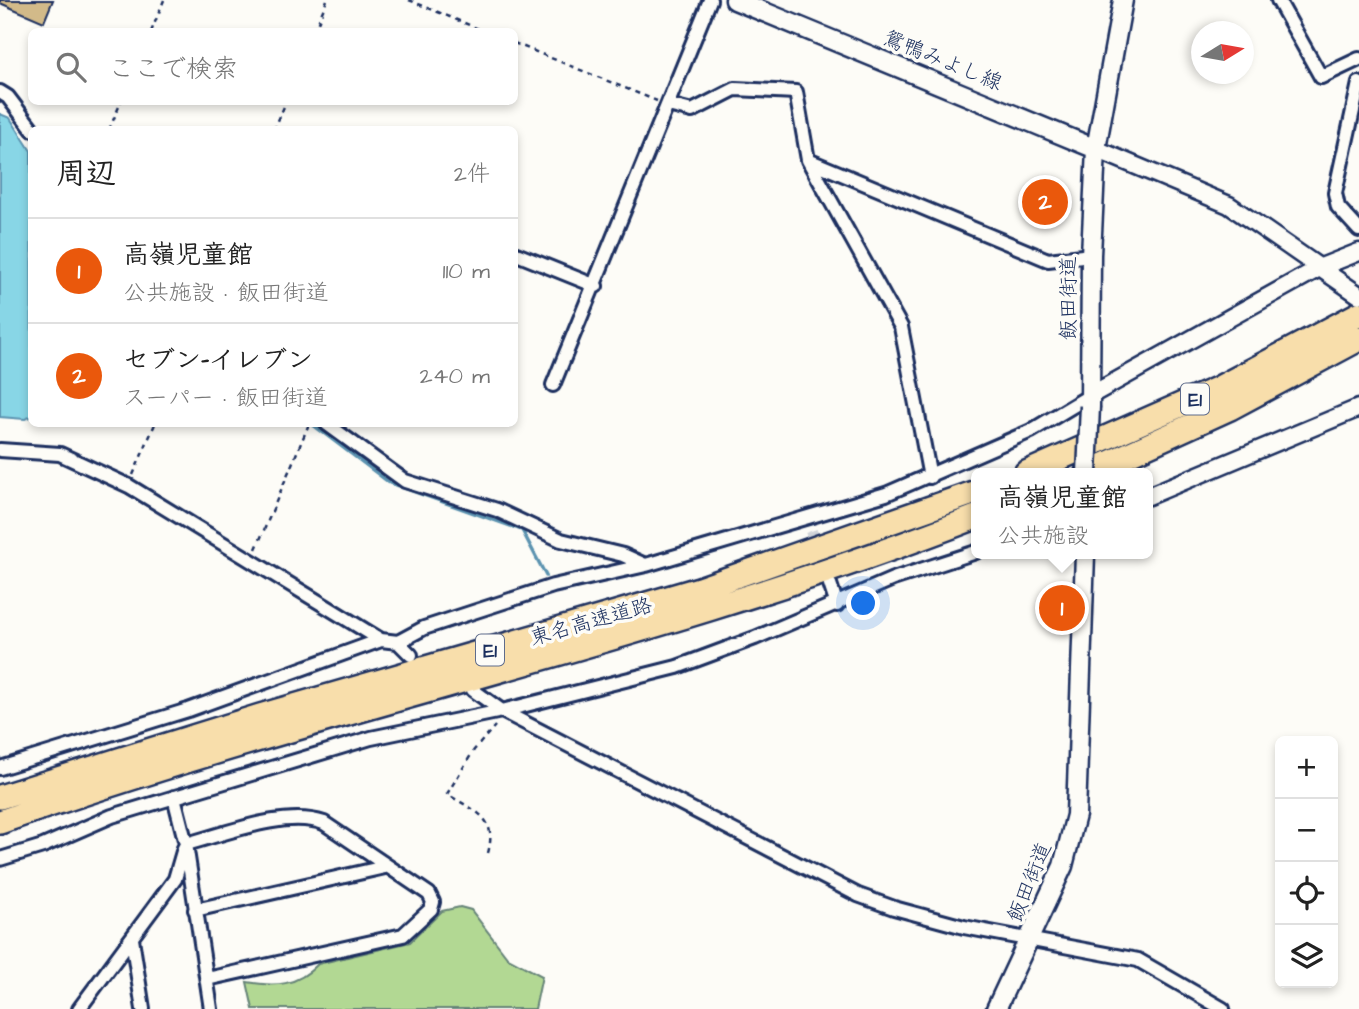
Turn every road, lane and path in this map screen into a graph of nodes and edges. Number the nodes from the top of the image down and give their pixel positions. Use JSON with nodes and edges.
{"nodes":[{"id":1,"x":164,"y":0,"type":"edge"},
{"id":2,"x":327,"y":0,"type":"edge"},
{"id":3,"x":408,"y":0,"type":"edge"},
{"id":4,"x":710,"y":0,"type":"edge"},
{"id":5,"x":735,"y":0,"type":"edge"},
{"id":6,"x":1123,"y":0,"type":"edge"},
{"id":7,"x":1278,"y":0,"type":"edge"},
{"id":8,"x":153,"y":28,"type":"edge"},
{"id":9,"x":316,"y":28,"type":"edge"},
{"id":10,"x":476,"y":28,"type":"edge"},
{"id":11,"x":518,"y":45,"type":"edge"},
{"id":12,"x":1359,"y":59,"type":"edge"},
{"id":13,"x":1359,"y":83,"type":"edge"},
{"id":14,"x":0,"y":92,"type":"edge"},
{"id":15,"x":120,"y":105,"type":"edge"},
{"id":16,"x":285,"y":105,"type":"edge"},
{"id":17,"x":668,"y":106,"type":"junction"},
{"id":18,"x":30,"y":126,"type":"edge"},
{"id":19,"x":111,"y":126,"type":"edge"},
{"id":20,"x":276,"y":126,"type":"edge"},
{"id":21,"x":1096,"y":149,"type":"junction"},
{"id":22,"x":808,"y":160,"type":"junction"},
{"id":23,"x":1359,"y":230,"type":"edge"},
{"id":24,"x":1359,"y":252,"type":"edge"},
{"id":25,"x":518,"y":255,"type":"edge"},
{"id":26,"x":1091,"y":255,"type":"junction"},
{"id":27,"x":1321,"y":267,"type":"junction"},
{"id":28,"x":596,"y":286,"type":"junction"},
{"id":29,"x":1359,"y":295,"type":"edge"},
{"id":30,"x":1359,"y":314,"type":"edge"},
{"id":31,"x":1359,"y":340,"type":"edge"},
{"id":32,"x":552,"y":385,"type":"dead end"},
{"id":33,"x":1090,"y":400,"type":"junction"},
{"id":34,"x":1359,"y":408,"type":"edge"},
{"id":35,"x":154,"y":427,"type":"edge"},
{"id":36,"x":308,"y":427,"type":"edge"},
{"id":37,"x":331,"y":427,"type":"edge"},
{"id":38,"x":0,"y":450,"type":"edge"},
{"id":39,"x":1037,"y":468,"type":"edge"},
{"id":40,"x":1087,"y":468,"type":"edge"},
{"id":41,"x":1098,"y":468,"type":"edge"},
{"id":42,"x":930,"y":477,"type":"junction"},
{"id":43,"x":129,"y":486,"type":"junction"},
{"id":44,"x":971,"y":494,"type":"edge"},
{"id":45,"x":1153,"y":494,"type":"edge"},
{"id":46,"x":971,"y":519,"type":"edge"},
{"id":47,"x":971,"y":554,"type":"edge"},
{"id":48,"x":1085,"y":559,"type":"edge"},
{"id":49,"x":250,"y":562,"type":"junction"},
{"id":50,"x":646,"y":565,"type":"junction"},
{"id":51,"x":830,"y":584,"type":"tunnel mouth"},
{"id":52,"x":837,"y":604,"type":"junction"},
{"id":53,"x":381,"y":640,"type":"junction"},
{"id":54,"x":398,"y":642,"type":"junction"},
{"id":55,"x":411,"y":655,"type":"dead end"},
{"id":56,"x":473,"y":690,"type":"dead end"},
{"id":57,"x":502,"y":711,"type":"junction"},
{"id":58,"x":0,"y":768,"type":"edge"},
{"id":59,"x":0,"y":797,"type":"edge"},
{"id":60,"x":174,"y":797,"type":"junction"},
{"id":61,"x":0,"y":821,"type":"edge"},
{"id":62,"x":186,"y":844,"type":"junction"},
{"id":63,"x":488,"y":853,"type":"dead end"},
{"id":64,"x":0,"y":859,"type":"edge"},
{"id":65,"x":385,"y":867,"type":"junction"},
{"id":66,"x":195,"y":910,"type":"junction"},
{"id":67,"x":132,"y":939,"type":"junction"},
{"id":68,"x":1030,"y":940,"type":"junction"},
{"id":69,"x":206,"y":979,"type":"junction"},
{"id":70,"x":81,"y":1008,"type":"edge"},
{"id":71,"x":143,"y":1009,"type":"edge"},
{"id":72,"x":211,"y":1009,"type":"edge"},
{"id":73,"x":996,"y":1009,"type":"edge"},
{"id":74,"x":1223,"y":1009,"type":"edge"}],
"edges":[{"from":1,"to":8,"type":"path"},
{"from":2,"to":9,"type":"path"},
{"from":3,"to":10,"type":"path"},
{"from":4,"to":17,"type":"street"},
{"from":5,"to":21,"type":"main road","name":"鴛鴨みよし線"},
{"from":6,"to":21,"type":"main road","name":"飯田街道"},
{"from":7,"to":12,"type":"street"},
{"from":11,"to":17,"type":"path"},
{"from":13,"to":23,"type":"street"},
{"from":14,"to":18,"type":"street"},
{"from":15,"to":19,"type":"path"},
{"from":16,"to":20,"type":"path"},
{"from":17,"to":22,"type":"street"},
{"from":17,"to":28,"type":"street"},
{"from":21,"to":26,"type":"main road","name":"飯田街道"},
{"from":21,"to":27,"type":"street"},
{"from":22,"to":26,"type":"street"},
{"from":22,"to":42,"type":"street"},
{"from":24,"to":27,"type":"street"},
{"from":25,"to":28,"type":"street"},
{"from":26,"to":33,"type":"main road","name":"飯田街道"},
{"from":27,"to":29,"type":"street"},
{"from":27,"to":33,"type":"street"},
{"from":28,"to":32,"type":"street"},
{"from":30,"to":39,"type":"highway","number":"E1"},
{"from":31,"to":41,"type":"highway","number":"E1"},
{"from":33,"to":40,"type":"main road","name":"飯田街道","bridge":true},
{"from":33,"to":42,"type":"street"},
{"from":34,"to":45,"type":"street"},
{"from":35,"to":43,"type":"path"},
{"from":36,"to":49,"type":"path"},
{"from":37,"to":50,"type":"street"},
{"from":38,"to":43,"type":"street"},
{"from":42,"to":50,"type":"street"},
{"from":43,"to":49,"type":"street"},
{"from":44,"to":59,"type":"highway","name":"東名高速道路","number":"E1"},
{"from":46,"to":61,"type":"highway","name":"東名高速道路","number":"E1"},
{"from":47,"to":52,"type":"street"},
{"from":48,"to":68,"type":"main road","name":"飯田街道"},
{"from":49,"to":53,"type":"street"},
{"from":50,"to":54,"type":"street"},
{"from":51,"to":52,"type":"street"},
{"from":52,"to":57,"type":"street"},
{"from":53,"to":54,"type":"street"},
{"from":53,"to":58,"type":"street"},
{"from":54,"to":55,"type":"street"},
{"from":56,"to":57,"type":"street"},
{"from":57,"to":60,"type":"street"},
{"from":57,"to":63,"type":"path"},
{"from":57,"to":68,"type":"street"},
{"from":60,"to":62,"type":"street"},
{"from":60,"to":64,"type":"street"},
{"from":62,"to":65,"type":"street"},
{"from":62,"to":66,"type":"street"},
{"from":62,"to":67,"type":"street"},
{"from":65,"to":66,"type":"street"},
{"from":65,"to":69,"type":"street"},
{"from":66,"to":69,"type":"street"},
{"from":67,"to":70,"type":"street"},
{"from":67,"to":71,"type":"street"},
{"from":68,"to":73,"type":"main road","name":"飯田街道"},
{"from":68,"to":74,"type":"street"},
{"from":69,"to":72,"type":"street"}]}
